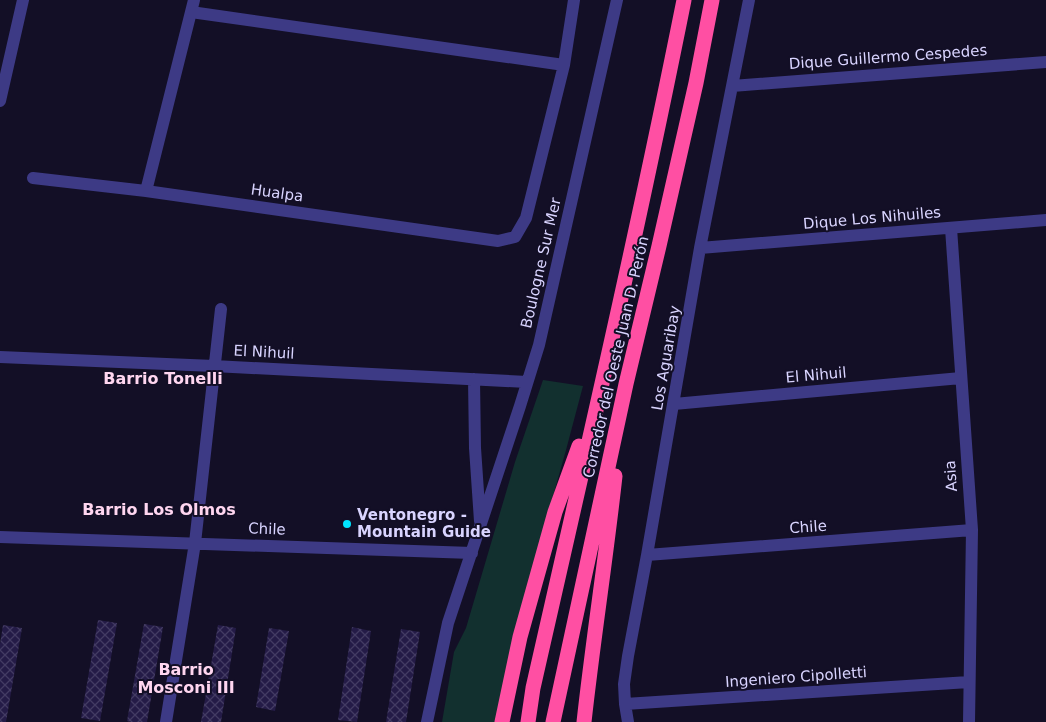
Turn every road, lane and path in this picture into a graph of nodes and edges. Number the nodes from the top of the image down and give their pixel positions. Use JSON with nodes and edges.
{"nodes":[{"id":1,"x":23,"y":0,"type":"edge"},
{"id":2,"x":574,"y":0,"type":"edge"},
{"id":3,"x":617,"y":0,"type":"edge"},
{"id":4,"x":684,"y":0,"type":"edge"},
{"id":5,"x":712,"y":0,"type":"edge"},
{"id":6,"x":749,"y":0,"type":"edge"},
{"id":7,"x":192,"y":6,"type":"edge"},
{"id":8,"x":1046,"y":62,"type":"edge"},
{"id":9,"x":564,"y":65,"type":"junction"},
{"id":10,"x":732,"y":86,"type":"junction"},
{"id":11,"x":0,"y":101,"type":"edge"},
{"id":12,"x":33,"y":178,"type":"dead end"},
{"id":13,"x":146,"y":191,"type":"junction"},
{"id":14,"x":1046,"y":220,"type":"edge"},
{"id":15,"x":951,"y":228,"type":"junction"},
{"id":16,"x":700,"y":248,"type":"junction"},
{"id":17,"x":221,"y":309,"type":"dead end"},
{"id":18,"x":0,"y":357,"type":"edge"},
{"id":19,"x":214,"y":366,"type":"junction"},
{"id":20,"x":961,"y":378,"type":"junction"},
{"id":21,"x":474,"y":380,"type":"junction"},
{"id":22,"x":527,"y":382,"type":"junction"},
{"id":23,"x":626,"y":384,"type":"junction"},
{"id":24,"x":601,"y":386,"type":"junction"},
{"id":25,"x":674,"y":404,"type":"junction"},
{"id":26,"x":480,"y":528,"type":"junction"},
{"id":27,"x":972,"y":530,"type":"junction"},
{"id":28,"x":0,"y":536,"type":"edge"},
{"id":29,"x":195,"y":543,"type":"junction"},
{"id":30,"x":472,"y":554,"type":"junction"},
{"id":31,"x":648,"y":556,"type":"junction"},
{"id":32,"x":969,"y":682,"type":"junction"},
{"id":33,"x":625,"y":704,"type":"junction"},
{"id":34,"x":166,"y":722,"type":"edge"},
{"id":35,"x":427,"y":722,"type":"edge"},
{"id":36,"x":502,"y":722,"type":"edge"},
{"id":37,"x":528,"y":722,"type":"edge"},
{"id":38,"x":553,"y":722,"type":"edge"},
{"id":39,"x":584,"y":722,"type":"edge"},
{"id":40,"x":628,"y":722,"type":"edge"},
{"id":41,"x":969,"y":722,"type":"edge"}],
"edges":[{"from":1,"to":11,"type":"street"},
{"from":2,"to":9,"type":"street"},
{"from":3,"to":22,"type":"street","name":"Boulogne Sur Mer"},
{"from":4,"to":24,"type":"highway","name":"Corredor del Oeste Juan D. Perón"},
{"from":5,"to":23,"type":"highway","name":"Corredor del Oeste Juan D. Perón"},
{"from":6,"to":10,"type":"street","name":"Los Aguaribay"},
{"from":7,"to":9,"type":"street"},
{"from":7,"to":13,"type":"street"},
{"from":8,"to":10,"type":"street","name":"Dique Guillermo Cespedes"},
{"from":9,"to":13,"type":"street","name":"Hualpa"},
{"from":10,"to":16,"type":"street","name":"Los Aguaribay"},
{"from":12,"to":13,"type":"street","name":"Hualpa"},
{"from":14,"to":15,"type":"street","name":"Dique Los Nihuiles"},
{"from":15,"to":16,"type":"street","name":"Dique Los Nihuiles"},
{"from":15,"to":20,"type":"street","name":"Asia"},
{"from":16,"to":25,"type":"street","name":"Los Aguaribay"},
{"from":17,"to":19,"type":"street"},
{"from":18,"to":19,"type":"street","name":"El Nihuil"},
{"from":19,"to":21,"type":"street","name":"El Nihuil"},
{"from":19,"to":29,"type":"street"},
{"from":20,"to":25,"type":"street","name":"El Nihuil"},
{"from":20,"to":27,"type":"street","name":"Asia"},
{"from":21,"to":22,"type":"street","name":"El Nihuil"},
{"from":21,"to":26,"type":"street","name":"Boulogne Sur Mer"},
{"from":22,"to":26,"type":"street","name":"Boulogne Sur Mer"},
{"from":23,"to":38,"type":"highway","name":"Corredor del Oeste Juan D. Perón"},
{"from":23,"to":39,"type":"highway"},
{"from":24,"to":36,"type":"highway"},
{"from":24,"to":37,"type":"highway","name":"Corredor del Oeste Juan D. Perón"},
{"from":25,"to":31,"type":"street","name":"Los Aguaribay"},
{"from":26,"to":30,"type":"street","name":"Boulogne Sur Mer"},
{"from":27,"to":31,"type":"street","name":"Chile"},
{"from":27,"to":32,"type":"street","name":"Asia"},
{"from":28,"to":29,"type":"street","name":"Chile"},
{"from":29,"to":30,"type":"street","name":"Chile"},
{"from":29,"to":34,"type":"street"},
{"from":30,"to":35,"type":"street","name":"Boulogne Sur Mer"},
{"from":31,"to":33,"type":"street","name":"Los Aguaribay"},
{"from":32,"to":33,"type":"street","name":"Ingeniero Cipolletti"},
{"from":32,"to":41,"type":"street","name":"Asia"},
{"from":33,"to":40,"type":"street","name":"Los Aguaribay"}]}
